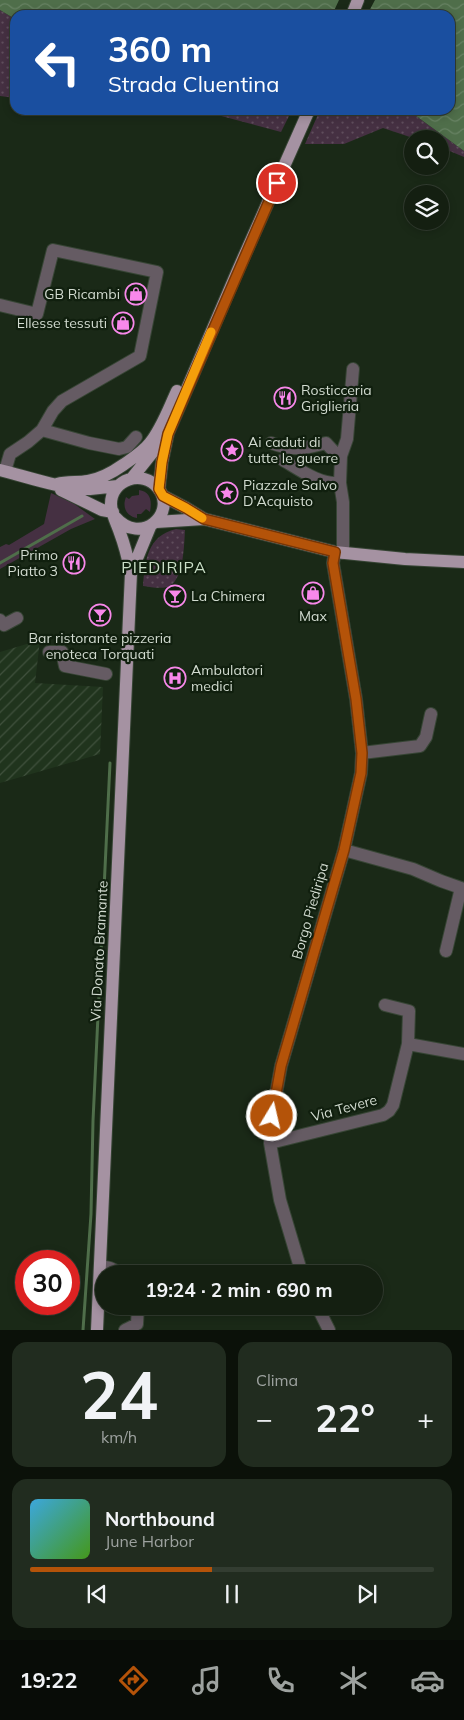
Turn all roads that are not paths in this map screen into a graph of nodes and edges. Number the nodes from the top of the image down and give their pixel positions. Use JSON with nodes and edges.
{"nodes":[{"id":1,"x":307,"y":115,"type":"edge"},
{"id":2,"x":238,"y":270,"type":"junction"},
{"id":3,"x":0,"y":305,"type":"edge"},
{"id":4,"x":353,"y":370,"type":"dead end"},
{"id":5,"x":42,"y":430,"type":"junction"},
{"id":6,"x":168,"y":434,"type":"junction"},
{"id":7,"x":136,"y":437,"type":"dead end"},
{"id":8,"x":271,"y":443,"type":"dead end"},
{"id":9,"x":342,"y":456,"type":"junction"},
{"id":10,"x":283,"y":460,"type":"dead end"},
{"id":11,"x":2,"y":471,"type":"edge"},
{"id":12,"x":132,"y":478,"type":"junction"},
{"id":13,"x":52,"y":483,"type":"junction"},
{"id":14,"x":340,"y":483,"type":"junction"},
{"id":15,"x":118,"y":486,"type":"junction"},
{"id":16,"x":161,"y":493,"type":"junction"},
{"id":17,"x":114,"y":515,"type":"junction"},
{"id":18,"x":204,"y":519,"type":"junction"},
{"id":19,"x":153,"y":524,"type":"junction"},
{"id":20,"x":339,"y":553,"type":"junction"},
{"id":21,"x":464,"y":562,"type":"edge"},
{"id":22,"x":131,"y":574,"type":"junction"},
{"id":23,"x":17,"y":618,"type":"dead end"},
{"id":24,"x":0,"y":620,"type":"edge"},
{"id":25,"x":50,"y":652,"type":"dead end"},
{"id":26,"x":106,"y":674,"type":"dead end"},
{"id":27,"x":431,"y":714,"type":"dead end"},
{"id":28,"x":362,"y":753,"type":"junction"},
{"id":29,"x":344,"y":850,"type":"junction"},
{"id":30,"x":463,"y":888,"type":"edge"},
{"id":31,"x":446,"y":951,"type":"dead end"},
{"id":32,"x":385,"y":1005,"type":"dead end"},
{"id":33,"x":408,"y":1044,"type":"junction"},
{"id":34,"x":464,"y":1054,"type":"edge"},
{"id":35,"x":270,"y":1143,"type":"junction"},
{"id":36,"x":100,"y":1265,"type":"edge"},
{"id":37,"x":299,"y":1265,"type":"edge"},
{"id":38,"x":98,"y":1315,"type":"edge"},
{"id":39,"x":138,"y":1315,"type":"edge"},
{"id":40,"x":322,"y":1315,"type":"edge"},
{"id":41,"x":98,"y":1330,"type":"edge"},
{"id":42,"x":125,"y":1330,"type":"edge"},
{"id":43,"x":329,"y":1330,"type":"edge"}],
"edges":[{"from":1,"to":2,"type":"main road"},
{"from":2,"to":6,"type":"main road"},
{"from":2,"to":13,"type":"main road"},
{"from":3,"to":5,"type":"street"},
{"from":4,"to":9,"type":"street","name":"Borgo Piediripa"},
{"from":5,"to":7,"type":"street"},
{"from":5,"to":11,"type":"street"},
{"from":6,"to":12,"type":"main road"},
{"from":6,"to":16,"type":"main road"},
{"from":8,"to":9,"type":"street"},
{"from":9,"to":14,"type":"street","name":"Borgo Piediripa"},
{"from":10,"to":14,"type":"street"},
{"from":11,"to":13,"type":"main road"},
{"from":12,"to":15,"type":"main road"},
{"from":12,"to":16,"type":"main road"},
{"from":13,"to":15,"type":"main road"},
{"from":13,"to":17,"type":"main road"},
{"from":14,"to":20,"type":"street","name":"Borgo Piediripa"},
{"from":15,"to":17,"type":"main road"},
{"from":16,"to":18,"type":"main road"},
{"from":16,"to":19,"type":"main road"},
{"from":17,"to":19,"type":"main road"},
{"from":17,"to":22,"type":"main road","name":"Via Donato Bramante"},
{"from":18,"to":19,"type":"main road"},
{"from":18,"to":20,"type":"main road"},
{"from":19,"to":22,"type":"main road","name":"Via Donato Bramante"},
{"from":20,"to":21,"type":"main road"},
{"from":20,"to":28,"type":"street","name":"Borgo Piediripa"},
{"from":22,"to":36,"type":"main road","name":"Via Donato Bramante"},
{"from":23,"to":24,"type":"street"},
{"from":25,"to":26,"type":"street"},
{"from":27,"to":28,"type":"street"},
{"from":28,"to":29,"type":"street","name":"Borgo Piediripa"},
{"from":29,"to":30,"type":"street"},
{"from":29,"to":35,"type":"street","name":"Borgo Piediripa"},
{"from":30,"to":31,"type":"street"},
{"from":32,"to":33,"type":"street"},
{"from":33,"to":34,"type":"street"},
{"from":33,"to":35,"type":"street","name":"Via Tevere"},
{"from":35,"to":37,"type":"street","name":"Borgo Piediripa"},
{"from":38,"to":41,"type":"main road","name":"Via Donato Bramante"},
{"from":39,"to":42,"type":"street"},
{"from":40,"to":43,"type":"street"}]}
